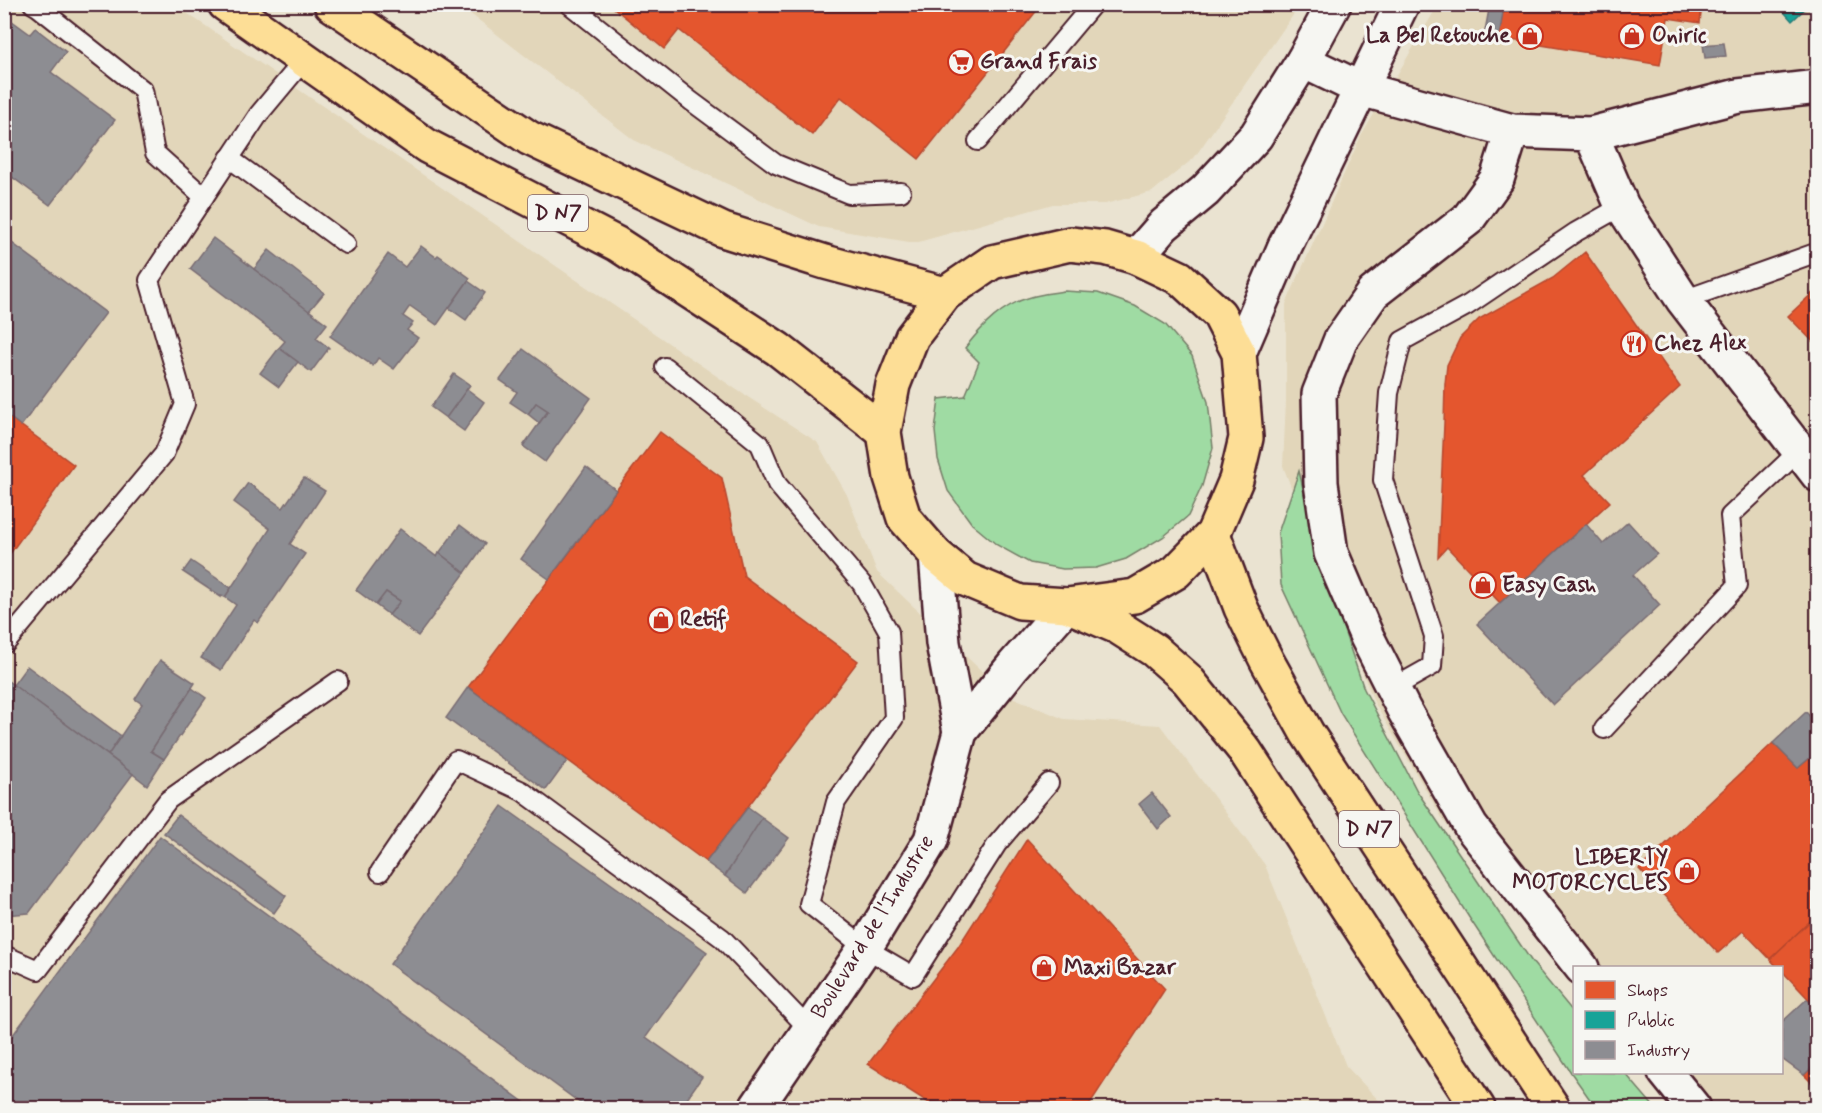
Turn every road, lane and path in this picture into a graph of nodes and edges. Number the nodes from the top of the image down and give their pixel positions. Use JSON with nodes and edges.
{"nodes":[{"id":1,"x":33,"y":4,"type":"edge"},
{"id":2,"x":225,"y":4,"type":"edge"},
{"id":3,"x":331,"y":4,"type":"edge"},
{"id":4,"x":569,"y":4,"type":"edge"},
{"id":5,"x":1093,"y":4,"type":"edge"},
{"id":6,"x":1334,"y":4,"type":"edge"},
{"id":7,"x":1402,"y":4,"type":"edge"},
{"id":8,"x":304,"y":60,"type":"junction"},
{"id":9,"x":1303,"y":61,"type":"junction"},
{"id":10,"x":1818,"y":87,"type":"edge"},
{"id":11,"x":1361,"y":89,"type":"junction"},
{"id":12,"x":1512,"y":131,"type":"junction"},
{"id":13,"x":1591,"y":134,"type":"junction"},
{"id":14,"x":978,"y":141,"type":"dead end"},
{"id":15,"x":229,"y":158,"type":"junction"},
{"id":16,"x":901,"y":192,"type":"dead end"},
{"id":17,"x":204,"y":197,"type":"junction"},
{"id":18,"x":1622,"y":206,"type":"junction"},
{"id":19,"x":346,"y":244,"type":"dead end"},
{"id":20,"x":1818,"y":252,"type":"edge"},
{"id":21,"x":1136,"y":257,"type":"junction"},
{"id":22,"x":945,"y":294,"type":"junction"},
{"id":23,"x":1683,"y":300,"type":"junction"},
{"id":24,"x":1239,"y":353,"type":"junction"},
{"id":25,"x":665,"y":367,"type":"dead end"},
{"id":26,"x":884,"y":432,"type":"junction"},
{"id":27,"x":1808,"y":463,"type":"edge"},
{"id":28,"x":1213,"y":534,"type":"junction"},
{"id":29,"x":936,"y":555,"type":"junction"},
{"id":30,"x":1067,"y":605,"type":"junction"},
{"id":31,"x":4,"y":642,"type":"edge"},
{"id":32,"x":338,"y":681,"type":"dead end"},
{"id":33,"x":1393,"y":688,"type":"junction"},
{"id":34,"x":1604,"y":729,"type":"dead end"},
{"id":35,"x":960,"y":732,"type":"junction"},
{"id":36,"x":1049,"y":783,"type":"dead end"},
{"id":37,"x":380,"y":872,"type":"dead end"},
{"id":38,"x":865,"y":948,"type":"junction"},
{"id":39,"x":4,"y":955,"type":"edge"},
{"id":40,"x":1580,"y":966,"type":"edge"},
{"id":41,"x":809,"y":1029,"type":"junction"},
{"id":42,"x":1667,"y":1074,"type":"edge"},
{"id":43,"x":756,"y":1108,"type":"edge"},
{"id":44,"x":1478,"y":1108,"type":"edge"},
{"id":45,"x":1553,"y":1108,"type":"edge"},
{"id":46,"x":1694,"y":1108,"type":"edge"}],
"edges":[{"from":1,"to":17,"type":"lane"},
{"from":2,"to":8,"type":"main road","number":"D N7"},
{"from":3,"to":22,"type":"main road","number":"D N7"},
{"from":4,"to":16,"type":"lane"},
{"from":5,"to":14,"type":"lane"},
{"from":6,"to":9,"type":"street"},
{"from":7,"to":11,"type":"street"},
{"from":8,"to":15,"type":"lane"},
{"from":8,"to":26,"type":"main road","number":"D N7"},
{"from":9,"to":11,"type":"street"},
{"from":9,"to":21,"type":"street"},
{"from":10,"to":13,"type":"street"},
{"from":11,"to":12,"type":"street"},
{"from":11,"to":24,"type":"street"},
{"from":12,"to":13,"type":"street"},
{"from":12,"to":33,"type":"street"},
{"from":13,"to":18,"type":"street"},
{"from":15,"to":17,"type":"lane"},
{"from":15,"to":19,"type":"lane"},
{"from":17,"to":31,"type":"lane"},
{"from":18,"to":23,"type":"street"},
{"from":18,"to":33,"type":"lane"},
{"from":20,"to":23,"type":"lane"},
{"from":21,"to":22,"type":"main road"},
{"from":21,"to":24,"type":"main road"},
{"from":22,"to":26,"type":"main road"},
{"from":23,"to":27,"type":"street"},
{"from":24,"to":28,"type":"main road"},
{"from":25,"to":38,"type":"lane"},
{"from":26,"to":29,"type":"main road"},
{"from":27,"to":34,"type":"lane"},
{"from":28,"to":30,"type":"main road"},
{"from":28,"to":45,"type":"main road","number":"D N7"},
{"from":29,"to":30,"type":"main road"},
{"from":29,"to":35,"type":"street","name":"Boulevard de l'Industrie"},
{"from":30,"to":35,"type":"street","name":"Boulevard de l'Industrie"},
{"from":30,"to":44,"type":"main road","number":"D N7"},
{"from":32,"to":39,"type":"lane"},
{"from":33,"to":40,"type":"street"},
{"from":35,"to":38,"type":"street","name":"Boulevard de l'Industrie"},
{"from":36,"to":38,"type":"lane"},
{"from":37,"to":41,"type":"lane"},
{"from":38,"to":41,"type":"street","name":"Boulevard de l'Industrie"},
{"from":41,"to":43,"type":"street","name":"Boulevard de l'Industrie"},
{"from":42,"to":46,"type":"street"}]}
